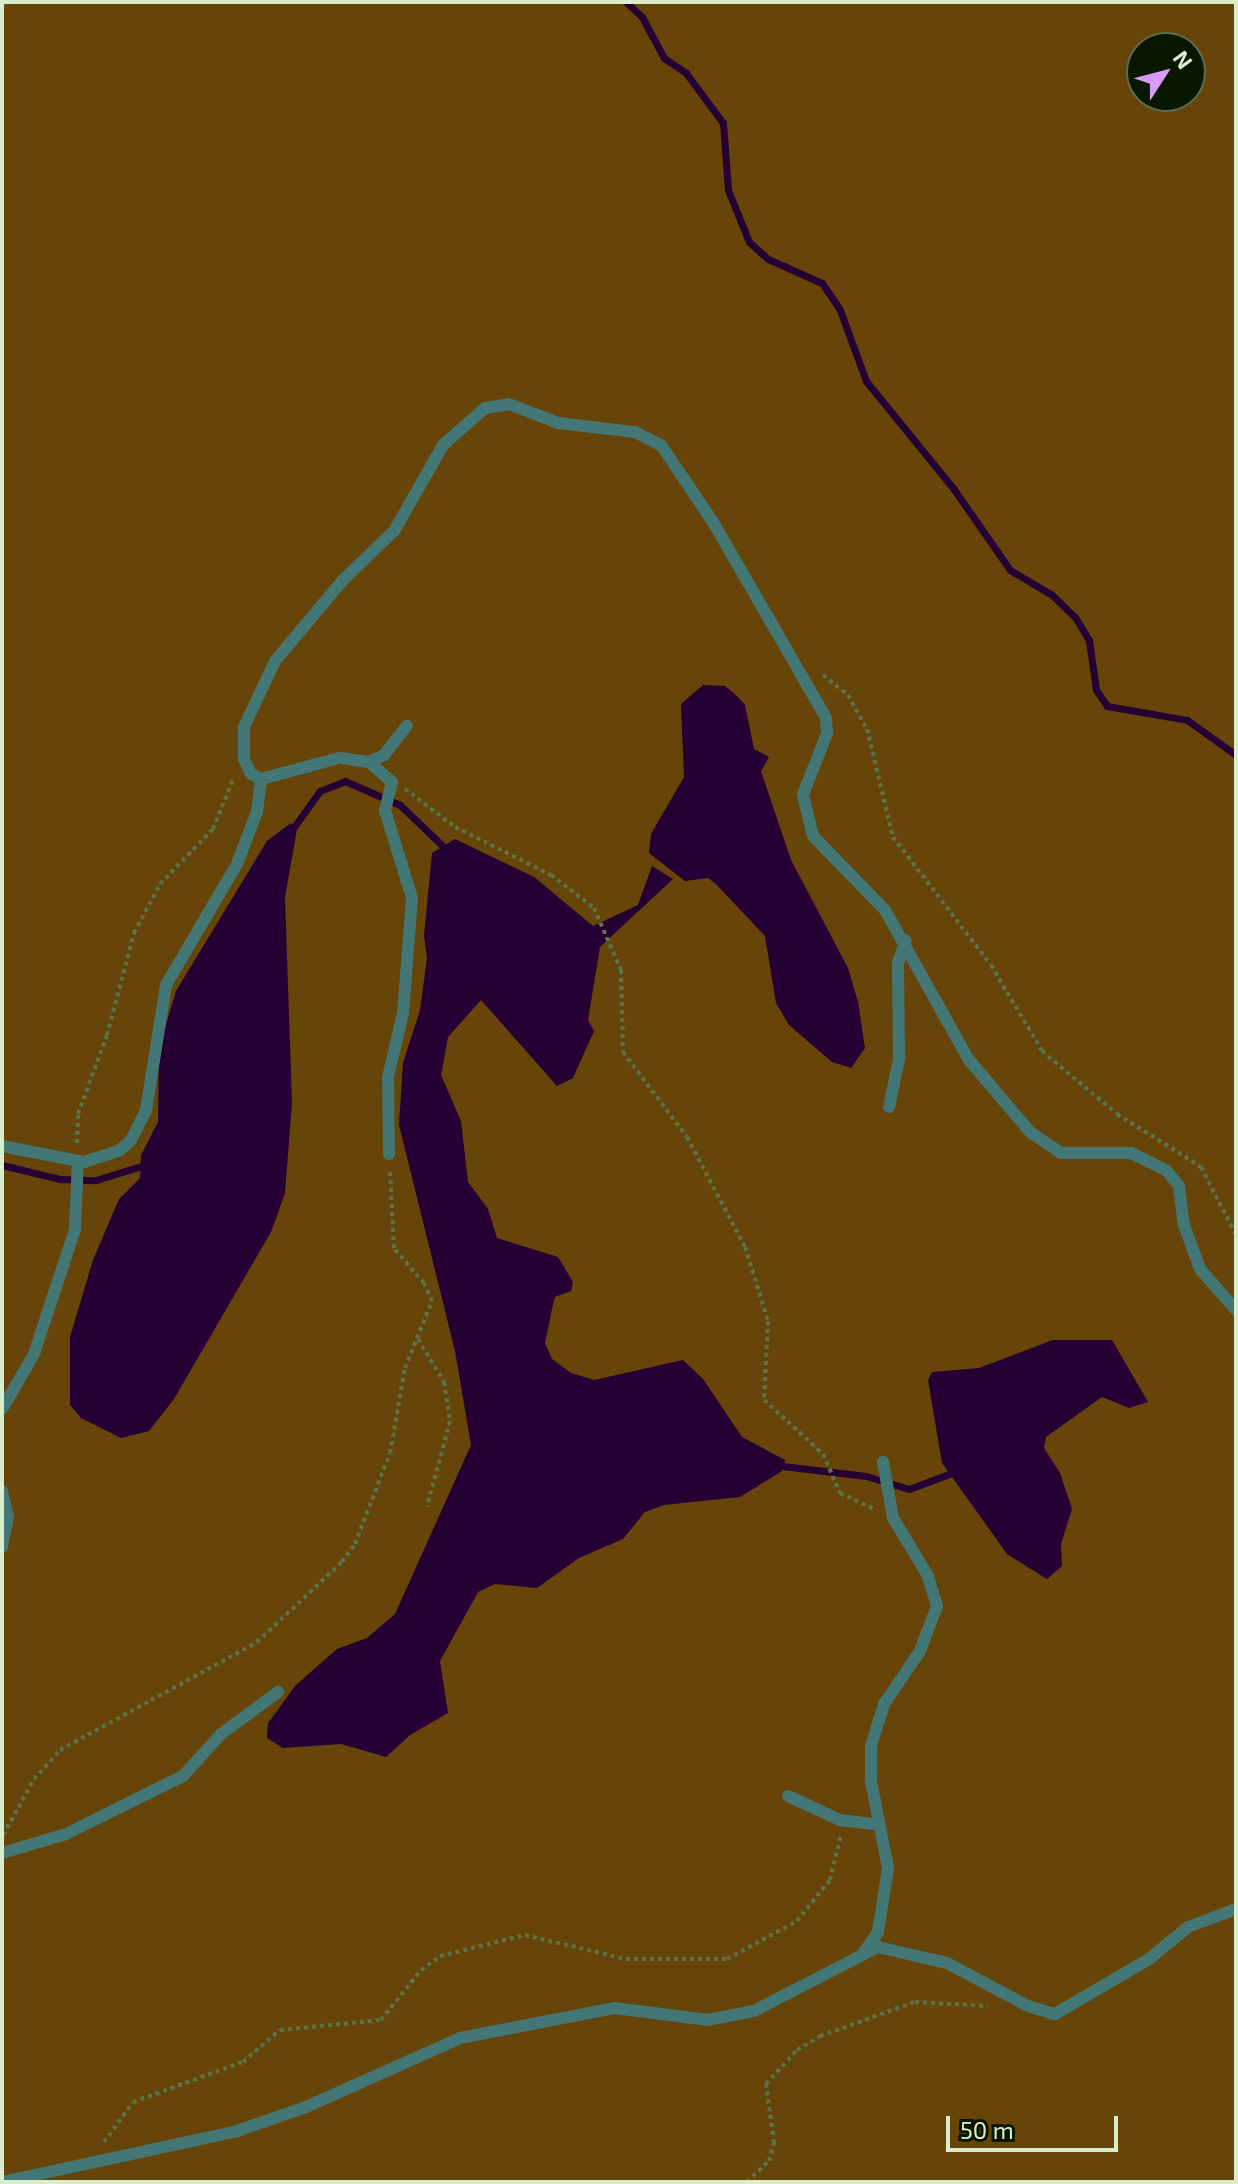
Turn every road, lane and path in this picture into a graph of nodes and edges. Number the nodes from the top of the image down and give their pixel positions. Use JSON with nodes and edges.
{"nodes":[{"id":1,"x":796,"y":663,"type":"junction"},
{"id":2,"x":407,"y":726,"type":"dead end"},
{"id":3,"x":369,"y":762,"type":"junction"},
{"id":4,"x":256,"y":777,"type":"junction"},
{"id":5,"x":392,"y":786,"type":"junction"},
{"id":6,"x":906,"y":940,"type":"junction"},
{"id":7,"x":889,"y":1107,"type":"dead end"},
{"id":8,"x":2,"y":1146,"type":"edge"},
{"id":9,"x":389,"y":1154,"type":"joint"},
{"id":10,"x":79,"y":1166,"type":"junction"},
{"id":11,"x":1236,"y":1235,"type":"edge"},
{"id":12,"x":1236,"y":1310,"type":"edge"},
{"id":13,"x":418,"y":1339,"type":"junction"},
{"id":14,"x":2,"y":1409,"type":"edge"},
{"id":15,"x":883,"y":1462,"type":"dead end"},
{"id":16,"x":2,"y":1491,"type":"edge"},
{"id":17,"x":427,"y":1507,"type":"dead end"},
{"id":18,"x":892,"y":1513,"type":"junction"},
{"id":19,"x":2,"y":1547,"type":"edge"},
{"id":20,"x":278,"y":1692,"type":"dead end"},
{"id":21,"x":788,"y":1796,"type":"dead end"},
{"id":22,"x":848,"y":1822,"type":"junction"},
{"id":23,"x":879,"y":1825,"type":"junction"},
{"id":24,"x":2,"y":1837,"type":"edge"},
{"id":25,"x":2,"y":1853,"type":"edge"},
{"id":26,"x":1236,"y":1909,"type":"edge"},
{"id":27,"x":864,"y":1952,"type":"junction"},
{"id":28,"x":1028,"y":2006,"type":"junction"},
{"id":29,"x":93,"y":2163,"type":"junction"},
{"id":30,"x":2,"y":2182,"type":"edge"},
{"id":31,"x":747,"y":2182,"type":"edge"}],
"edges":[{"from":1,"to":4,"type":"lane"},
{"from":1,"to":6,"type":"lane"},
{"from":1,"to":11,"type":"path"},
{"from":2,"to":3,"type":"lane"},
{"from":3,"to":4,"type":"lane"},
{"from":3,"to":5,"type":"lane"},
{"from":4,"to":10,"type":"lane"},
{"from":4,"to":10,"type":"path"},
{"from":5,"to":9,"type":"lane"},
{"from":5,"to":18,"type":"path"},
{"from":6,"to":7,"type":"lane"},
{"from":6,"to":12,"type":"lane"},
{"from":8,"to":10,"type":"lane"},
{"from":9,"to":13,"type":"path"},
{"from":10,"to":14,"type":"lane"},
{"from":13,"to":17,"type":"path"},
{"from":13,"to":24,"type":"path"},
{"from":15,"to":18,"type":"lane"},
{"from":16,"to":19,"type":"lane"},
{"from":18,"to":23,"type":"lane"},
{"from":20,"to":25,"type":"lane"},
{"from":21,"to":22,"type":"lane"},
{"from":22,"to":23,"type":"lane"},
{"from":22,"to":29,"type":"path"},
{"from":23,"to":27,"type":"lane"},
{"from":26,"to":28,"type":"lane"},
{"from":27,"to":28,"type":"lane"},
{"from":27,"to":29,"type":"lane"},
{"from":28,"to":31,"type":"path"},
{"from":29,"to":30,"type":"lane"}]}
